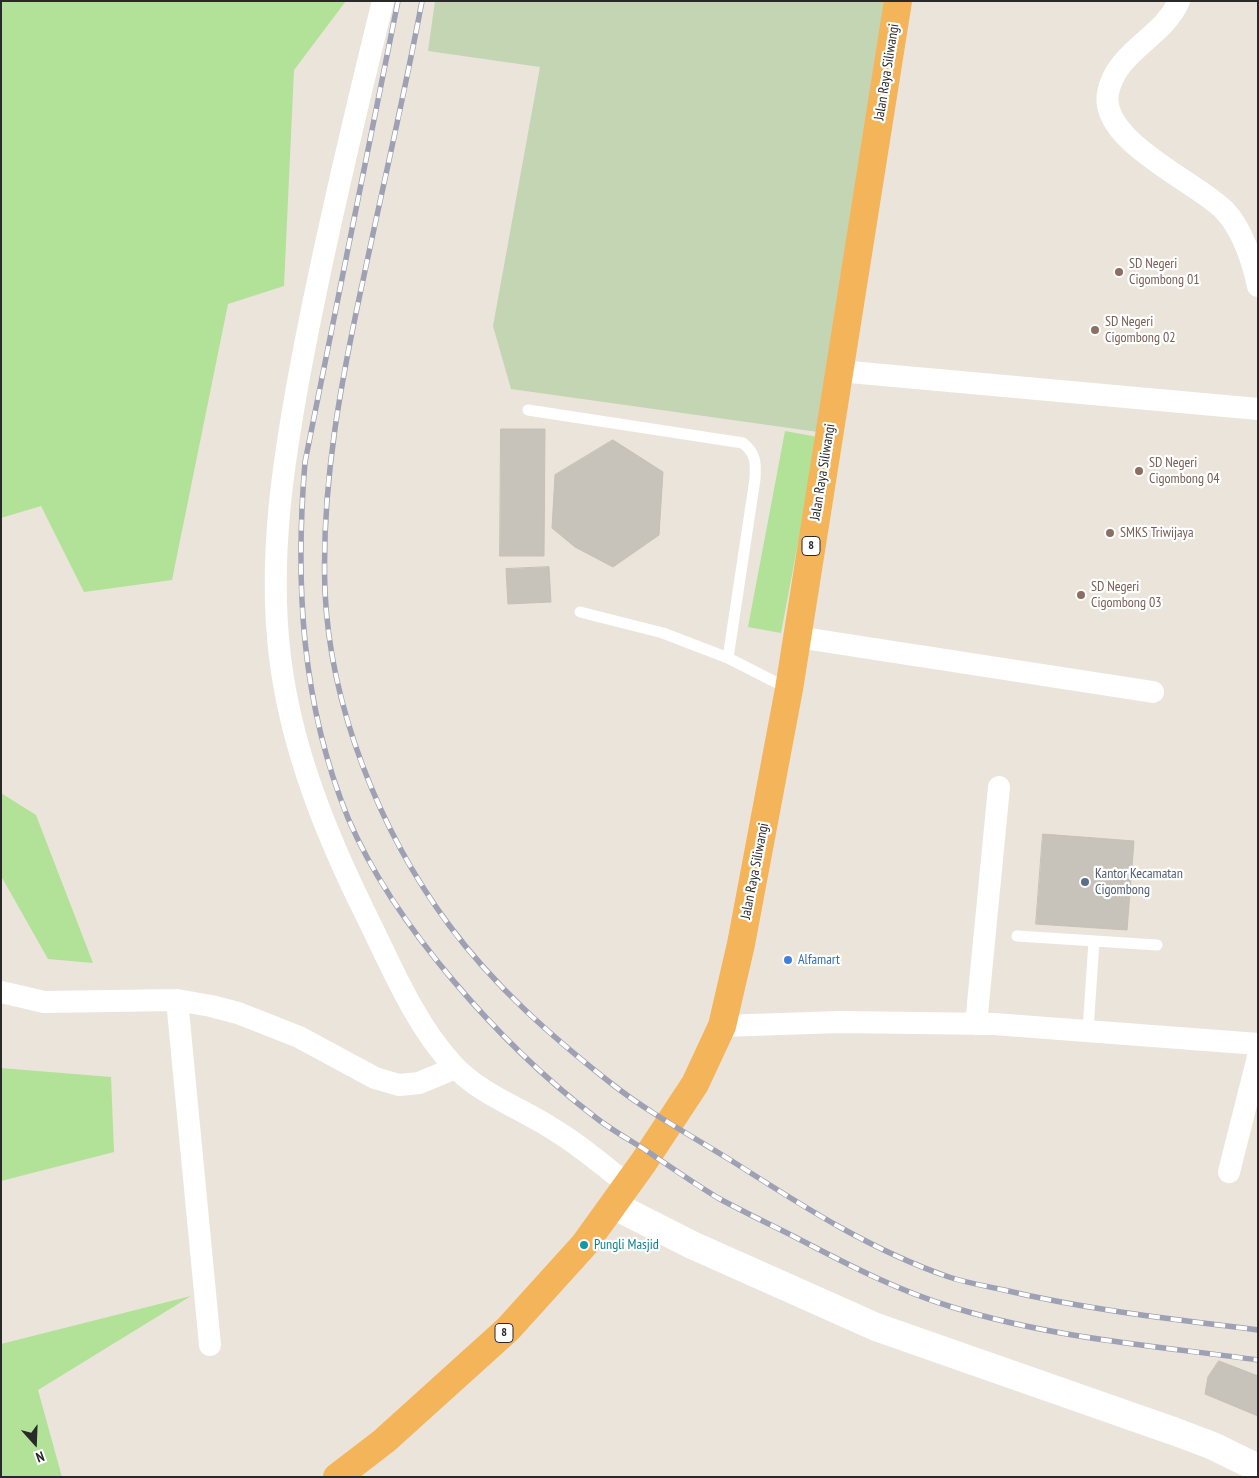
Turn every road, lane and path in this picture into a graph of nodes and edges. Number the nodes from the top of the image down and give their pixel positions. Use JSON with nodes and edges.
{"nodes":[{"id":1,"x":382,"y":1,"type":"edge"},
{"id":2,"x":898,"y":1,"type":"edge"},
{"id":3,"x":1179,"y":1,"type":"edge"},
{"id":4,"x":1258,"y":286,"type":"edge"},
{"id":5,"x":839,"y":371,"type":"junction"},
{"id":6,"x":1258,"y":409,"type":"edge"},
{"id":7,"x":528,"y":410,"type":"dead end"},
{"id":8,"x":580,"y":612,"type":"dead end"},
{"id":9,"x":797,"y":637,"type":"junction"},
{"id":10,"x":728,"y":658,"type":"junction"},
{"id":11,"x":789,"y":688,"type":"junction"},
{"id":12,"x":1153,"y":692,"type":"dead end"},
{"id":13,"x":999,"y":788,"type":"dead end"},
{"id":14,"x":1017,"y":936,"type":"dead end"},
{"id":15,"x":1094,"y":941,"type":"junction"},
{"id":16,"x":1158,"y":945,"type":"dead end"},
{"id":17,"x":1,"y":992,"type":"edge"},
{"id":18,"x":177,"y":1000,"type":"junction"},
{"id":19,"x":976,"y":1024,"type":"junction"},
{"id":20,"x":722,"y":1026,"type":"junction"},
{"id":21,"x":1088,"y":1030,"type":"junction"},
{"id":22,"x":1258,"y":1044,"type":"edge"},
{"id":23,"x":1258,"y":1057,"type":"edge"},
{"id":24,"x":455,"y":1068,"type":"junction"},
{"id":25,"x":1229,"y":1172,"type":"dead end"},
{"id":26,"x":628,"y":1184,"type":"junction"},
{"id":27,"x":210,"y":1345,"type":"dead end"},
{"id":28,"x":1258,"y":1468,"type":"edge"},
{"id":29,"x":337,"y":1477,"type":"edge"}],
"edges":[{"from":1,"to":24,"type":"street"},
{"from":2,"to":5,"type":"highway","name":"Jalan Raya Siliwangi","number":"8"},
{"from":3,"to":4,"type":"street"},
{"from":5,"to":6,"type":"street"},
{"from":5,"to":9,"type":"highway","name":"Jalan Raya Siliwangi","number":"8"},
{"from":7,"to":10,"type":"lane"},
{"from":8,"to":10,"type":"lane"},
{"from":9,"to":11,"type":"highway","name":"Jalan Raya Siliwangi","number":"8"},
{"from":9,"to":12,"type":"street"},
{"from":10,"to":11,"type":"lane"},
{"from":11,"to":20,"type":"highway","name":"Jalan Raya Siliwangi","number":"8"},
{"from":13,"to":19,"type":"street"},
{"from":14,"to":15,"type":"lane"},
{"from":15,"to":16,"type":"lane"},
{"from":15,"to":21,"type":"lane"},
{"from":17,"to":18,"type":"street"},
{"from":18,"to":24,"type":"street"},
{"from":18,"to":27,"type":"street"},
{"from":19,"to":20,"type":"street"},
{"from":19,"to":21,"type":"street"},
{"from":20,"to":26,"type":"highway","name":"Jalan Raya Siliwangi","number":"8"},
{"from":21,"to":22,"type":"street"},
{"from":23,"to":25,"type":"street"},
{"from":24,"to":26,"type":"street"},
{"from":26,"to":28,"type":"main road"},
{"from":26,"to":29,"type":"highway","number":"8"}]}
